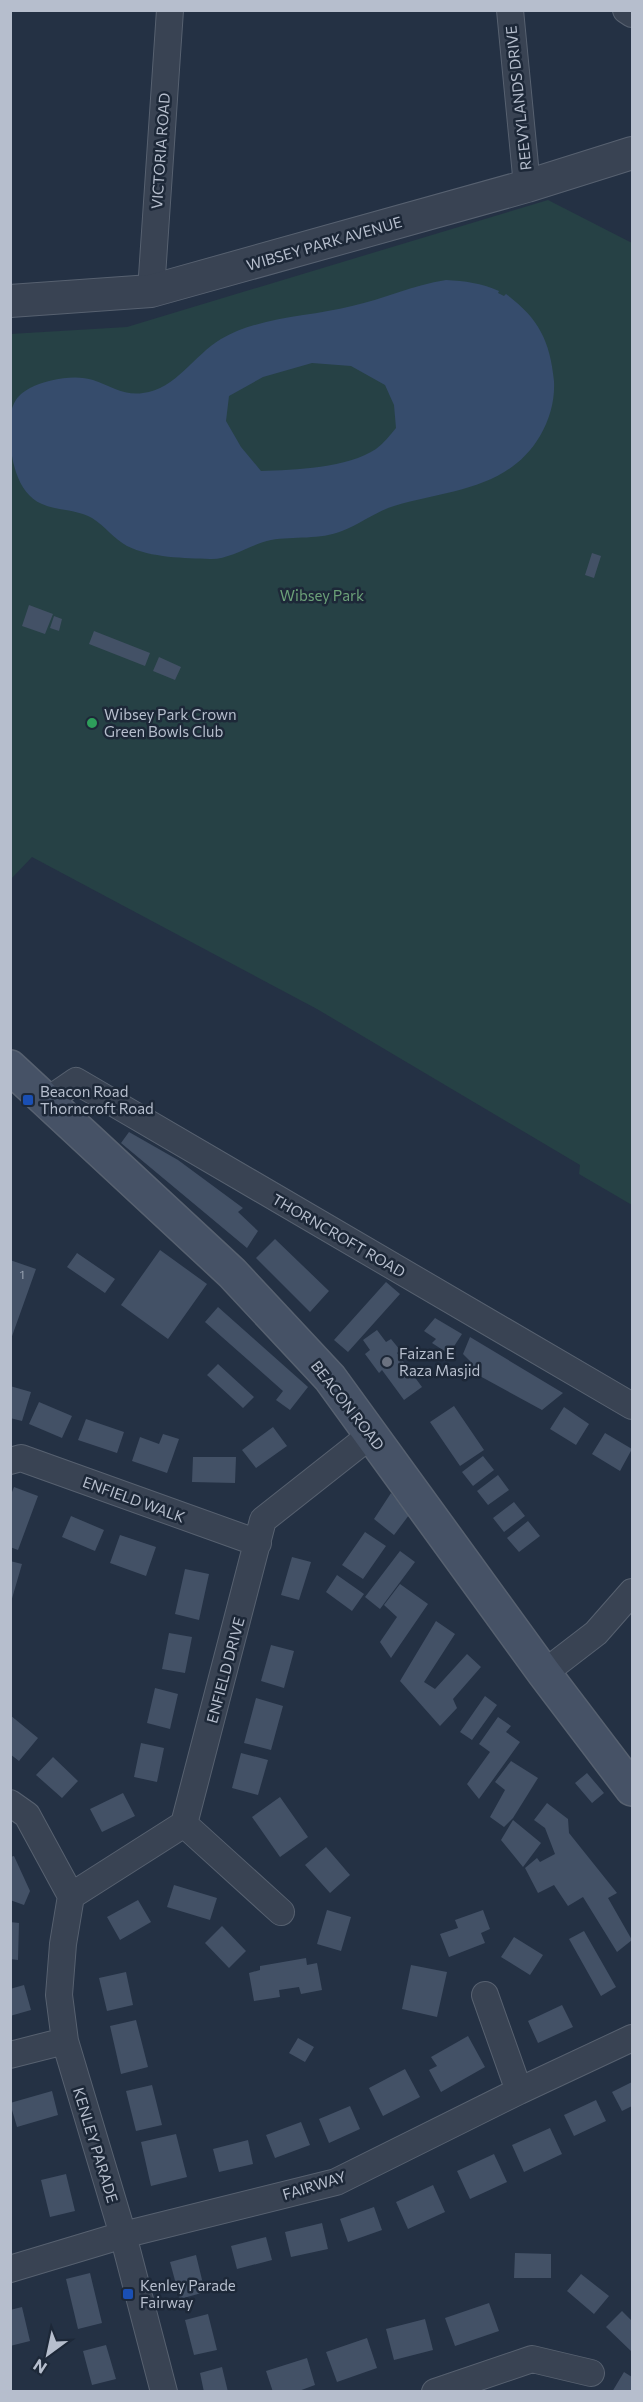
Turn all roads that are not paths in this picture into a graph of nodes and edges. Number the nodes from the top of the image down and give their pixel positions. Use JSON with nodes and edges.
{"nodes":[{"id":1,"x":170,"y":10,"type":"edge"},
{"id":2,"x":510,"y":10,"type":"edge"},
{"id":3,"x":626,"y":10,"type":"edge"},
{"id":4,"x":633,"y":14,"type":"edge"},
{"id":5,"x":633,"y":153,"type":"edge"},
{"id":6,"x":527,"y":186,"type":"junction"},
{"id":7,"x":151,"y":291,"type":"junction"},
{"id":8,"x":10,"y":301,"type":"edge"},
{"id":9,"x":10,"y":1067,"type":"edge"},
{"id":10,"x":47,"y":1101,"type":"junction"},
{"id":11,"x":633,"y":1406,"type":"edge"},
{"id":12,"x":372,"y":1434,"type":"junction"},
{"id":13,"x":10,"y":1461,"type":"edge"},
{"id":14,"x":258,"y":1543,"type":"junction"},
{"id":15,"x":633,"y":1593,"type":"edge"},
{"id":16,"x":544,"y":1673,"type":"junction"},
{"id":17,"x":633,"y":1789,"type":"edge"},
{"id":18,"x":10,"y":1803,"type":"edge"},
{"id":19,"x":184,"y":1824,"type":"junction"},
{"id":20,"x":71,"y":1896,"type":"junction"},
{"id":21,"x":281,"y":1912,"type":"dead end"},
{"id":22,"x":485,"y":1995,"type":"dead end"},
{"id":23,"x":633,"y":2038,"type":"edge"},
{"id":24,"x":65,"y":2041,"type":"junction"},
{"id":25,"x":10,"y":2055,"type":"edge"},
{"id":26,"x":519,"y":2091,"type":"junction"},
{"id":27,"x":123,"y":2235,"type":"junction"},
{"id":28,"x":10,"y":2269,"type":"edge"},
{"id":29,"x":591,"y":2373,"type":"dead end"},
{"id":30,"x":164,"y":2391,"type":"edge"},
{"id":31,"x":435,"y":2391,"type":"edge"}],
"edges":[{"from":1,"to":7,"type":"street","name":"VICTORIA ROAD"},
{"from":2,"to":6,"type":"street","name":"REEVYLANDS DRIVE"},
{"from":3,"to":4,"type":"street"},
{"from":5,"to":6,"type":"street","name":"WIBSEY PARK AVENUE"},
{"from":6,"to":7,"type":"street","name":"WIBSEY PARK AVENUE"},
{"from":7,"to":8,"type":"street","name":"WIBSEY PARK AVENUE"},
{"from":9,"to":10,"type":"main road","name":"BEACON ROAD"},
{"from":10,"to":11,"type":"street","name":"THORNCROFT ROAD"},
{"from":10,"to":12,"type":"main road","name":"BEACON ROAD"},
{"from":12,"to":14,"type":"street","name":"ENFIELD DRIVE"},
{"from":12,"to":16,"type":"main road","name":"BEACON ROAD"},
{"from":13,"to":14,"type":"street","name":"ENFIELD WALK"},
{"from":14,"to":19,"type":"street","name":"ENFIELD DRIVE"},
{"from":15,"to":16,"type":"street"},
{"from":16,"to":17,"type":"main road","name":"BEACON ROAD"},
{"from":18,"to":20,"type":"street"},
{"from":19,"to":20,"type":"street"},
{"from":19,"to":21,"type":"street"},
{"from":20,"to":24,"type":"street","name":"KENLEY PARADE"},
{"from":22,"to":26,"type":"street"},
{"from":23,"to":26,"type":"street","name":"FAIRWAY"},
{"from":24,"to":25,"type":"street"},
{"from":24,"to":27,"type":"street","name":"KENLEY PARADE"},
{"from":26,"to":27,"type":"street","name":"FAIRWAY"},
{"from":27,"to":28,"type":"street","name":"FAIRWAY"},
{"from":27,"to":30,"type":"street","name":"KENLEY PARADE"},
{"from":29,"to":31,"type":"street"}]}
